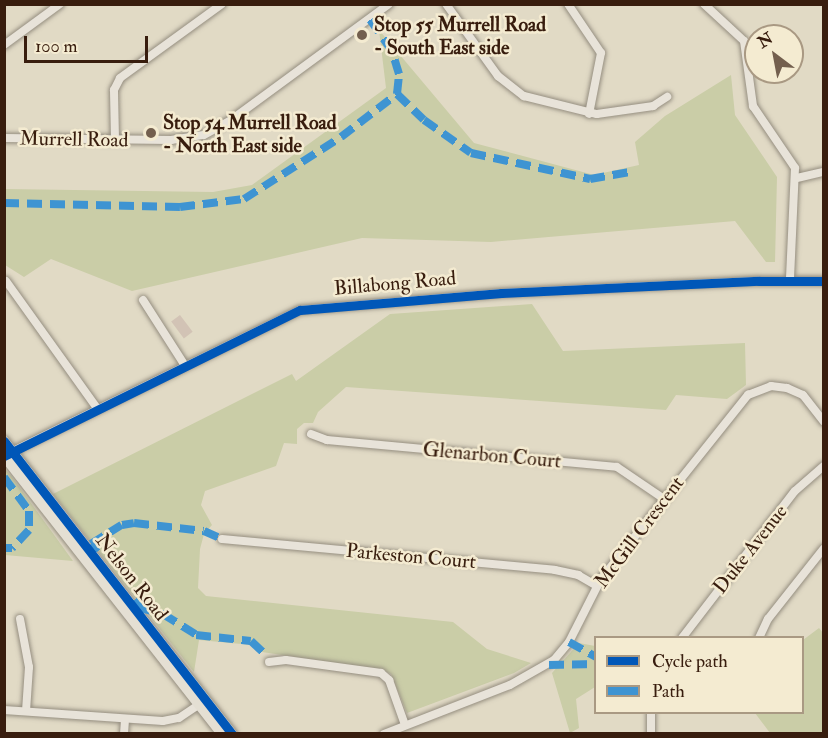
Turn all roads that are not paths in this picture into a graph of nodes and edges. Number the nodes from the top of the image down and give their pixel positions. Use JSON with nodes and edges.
{"nodes":[{"id":1,"x":60,"y":4,"type":"edge"},
{"id":2,"x":222,"y":4,"type":"edge"},
{"id":3,"x":389,"y":4,"type":"edge"},
{"id":4,"x":446,"y":4,"type":"edge"},
{"id":5,"x":568,"y":4,"type":"edge"},
{"id":6,"x":704,"y":4,"type":"edge"},
{"id":7,"x":4,"y":45,"type":"edge"},
{"id":8,"x":667,"y":97,"type":"dead end"},
{"id":9,"x":589,"y":114,"type":"junction"},
{"id":10,"x":4,"y":138,"type":"edge"},
{"id":11,"x":115,"y":140,"type":"junction"},
{"id":12,"x":824,"y":172,"type":"edge"},
{"id":13,"x":798,"y":178,"type":"junction"},
{"id":14,"x":790,"y":280,"type":"junction"},
{"id":15,"x":6,"y":281,"type":"dead end"},
{"id":16,"x":824,"y":281,"type":"edge"},
{"id":17,"x":143,"y":300,"type":"dead end"},
{"id":18,"x":184,"y":364,"type":"junction"},
{"id":19,"x":97,"y":408,"type":"junction"},
{"id":20,"x":824,"y":422,"type":"edge"},
{"id":21,"x":311,"y":434,"type":"dead end"},
{"id":22,"x":4,"y":441,"type":"edge"},
{"id":23,"x":7,"y":454,"type":"edge"},
{"id":24,"x":824,"y":466,"type":"edge"},
{"id":25,"x":664,"y":499,"type":"junction"},
{"id":26,"x":222,"y":538,"type":"dead end"},
{"id":27,"x":824,"y":548,"type":"edge"},
{"id":28,"x":597,"y":586,"type":"junction"},
{"id":29,"x":20,"y":619,"type":"dead end"},
{"id":30,"x":684,"y":636,"type":"edge"},
{"id":31,"x":760,"y":636,"type":"edge"},
{"id":32,"x":269,"y":662,"type":"dead end"},
{"id":33,"x":203,"y":702,"type":"junction"},
{"id":34,"x":4,"y":710,"type":"edge"},
{"id":35,"x":26,"y":711,"type":"junction"},
{"id":36,"x":651,"y":714,"type":"edge"},
{"id":37,"x":125,"y":719,"type":"junction"},
{"id":38,"x":405,"y":725,"type":"junction"},
{"id":39,"x":124,"y":734,"type":"edge"},
{"id":40,"x":222,"y":734,"type":"edge"},
{"id":41,"x":232,"y":734,"type":"edge"},
{"id":42,"x":384,"y":734,"type":"edge"},
{"id":43,"x":651,"y":734,"type":"edge"}],
"edges":[{"from":1,"to":7,"type":"street"},
{"from":2,"to":11,"type":"street"},
{"from":3,"to":11,"type":"street","name":"Murrell Road"},
{"from":4,"to":9,"type":"street"},
{"from":5,"to":9,"type":"street"},
{"from":6,"to":13,"type":"street"},
{"from":8,"to":9,"type":"street"},
{"from":10,"to":11,"type":"street","name":"Murrell Road"},
{"from":12,"to":13,"type":"street"},
{"from":13,"to":14,"type":"street"},
{"from":14,"to":16,"type":"street","name":"Billabong Road"},
{"from":14,"to":18,"type":"street","name":"Billabong Road"},
{"from":15,"to":19,"type":"street"},
{"from":17,"to":18,"type":"street"},
{"from":18,"to":19,"type":"street","name":"Billabong Road"},
{"from":19,"to":23,"type":"street","name":"Billabong Road"},
{"from":20,"to":25,"type":"street","name":"McGill Crescent"},
{"from":21,"to":25,"type":"street","name":"Glenarbon Court"},
{"from":22,"to":23,"type":"main road","name":"Nelson Road"},
{"from":23,"to":33,"type":"main road","name":"Nelson Road"},
{"from":24,"to":30,"type":"street","name":"Duke Avenue"},
{"from":25,"to":28,"type":"street","name":"McGill Crescent"},
{"from":26,"to":28,"type":"street","name":"Parkeston Court"},
{"from":27,"to":31,"type":"street"},
{"from":28,"to":38,"type":"street","name":"McGill Crescent"},
{"from":29,"to":35,"type":"street"},
{"from":32,"to":38,"type":"street"},
{"from":33,"to":37,"type":"street"},
{"from":33,"to":40,"type":"main road","name":"Nelson Road"},
{"from":33,"to":41,"type":"main road","name":"Nelson Road"},
{"from":34,"to":35,"type":"street"},
{"from":35,"to":37,"type":"street"},
{"from":36,"to":43,"type":"street"},
{"from":37,"to":39,"type":"street"},
{"from":38,"to":42,"type":"street","name":"McGill Crescent"}]}
